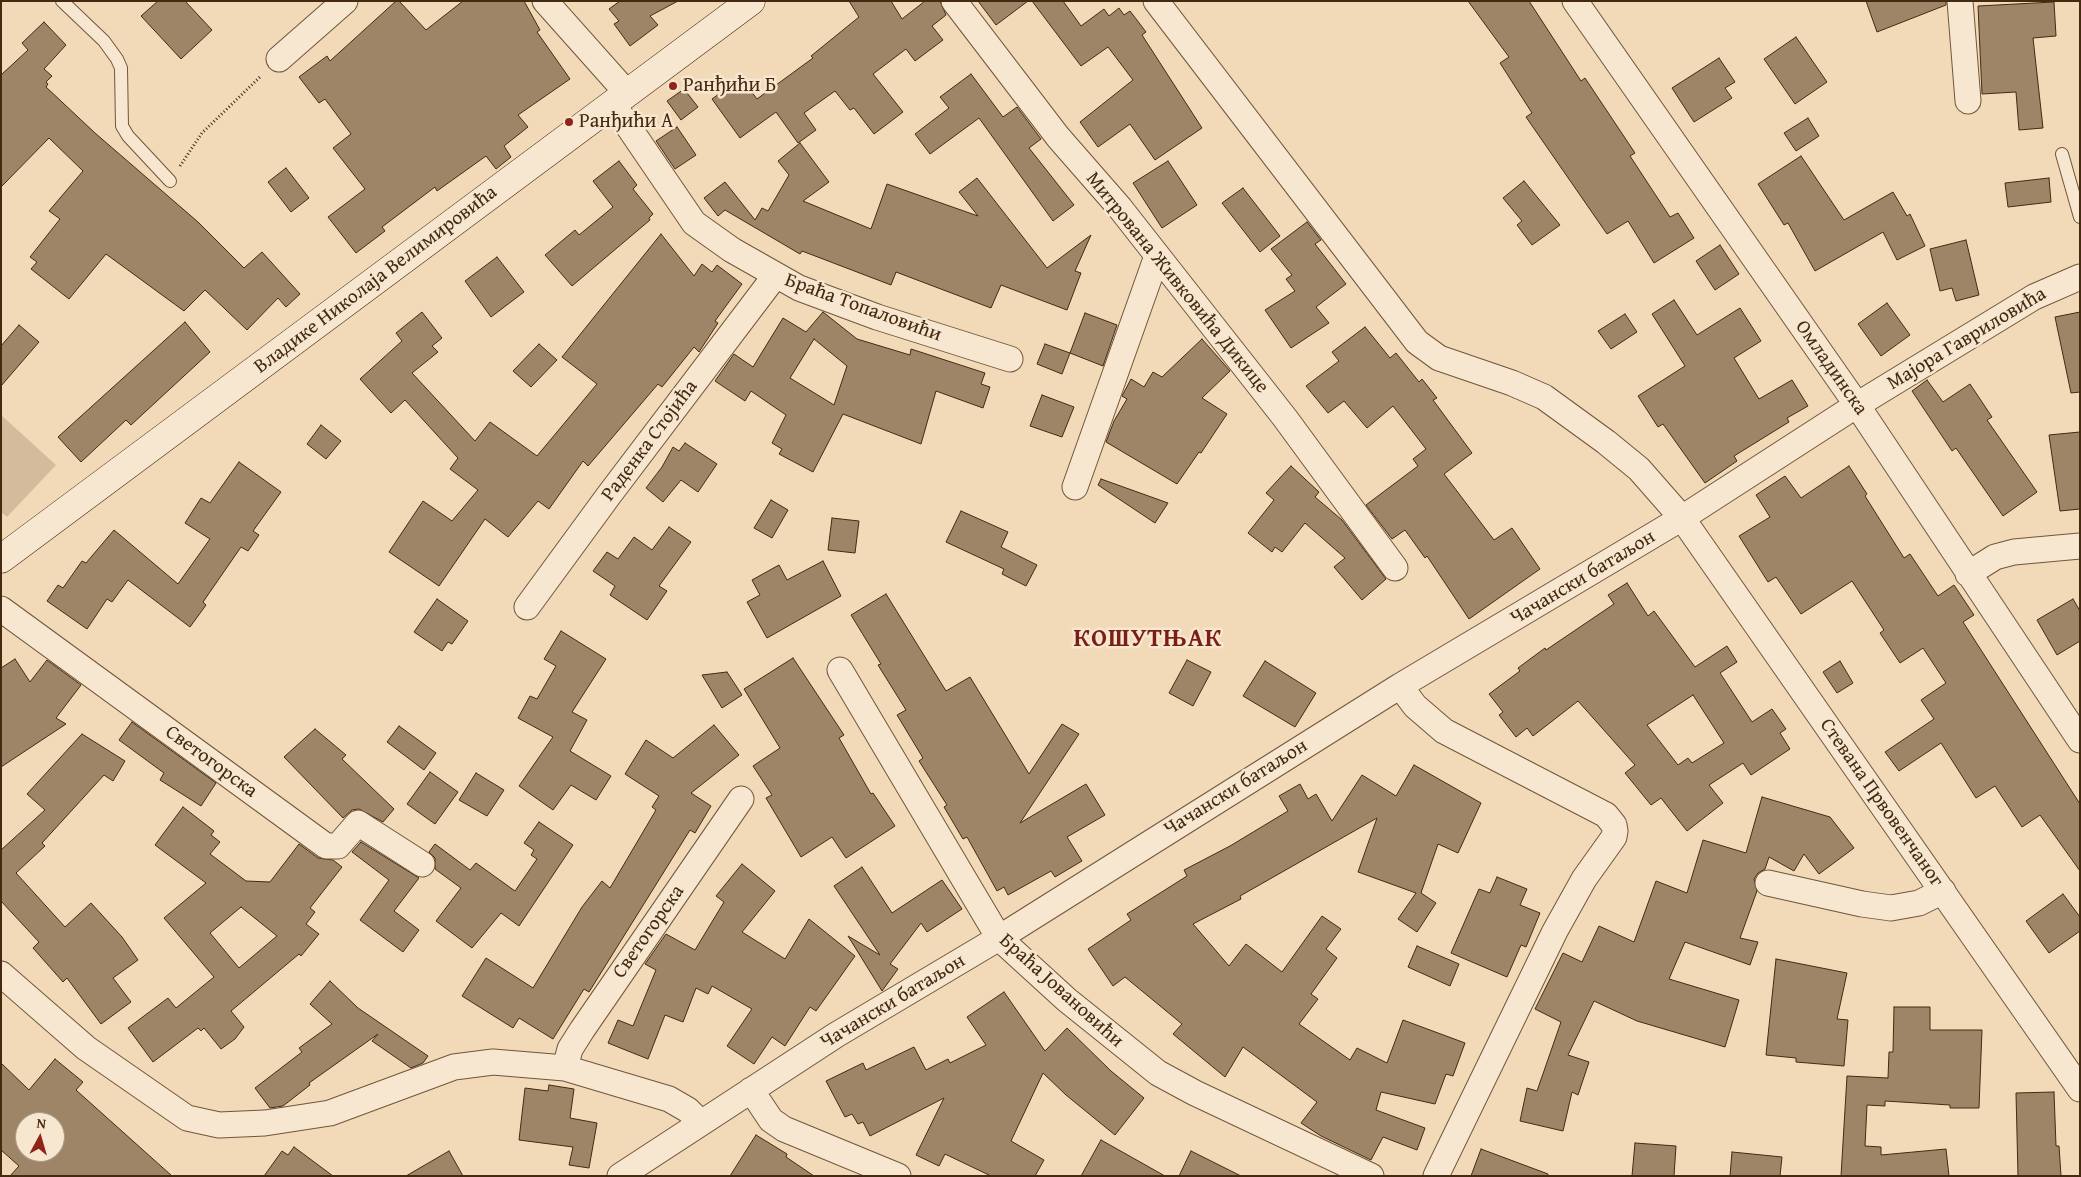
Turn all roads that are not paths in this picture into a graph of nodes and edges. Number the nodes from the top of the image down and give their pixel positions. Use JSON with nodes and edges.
{"nodes":[{"id":1,"x":62,"y":1,"type":"edge"},
{"id":2,"x":345,"y":1,"type":"edge"},
{"id":3,"x":545,"y":1,"type":"edge"},
{"id":4,"x":751,"y":1,"type":"edge"},
{"id":5,"x":954,"y":1,"type":"edge"},
{"id":6,"x":1156,"y":1,"type":"edge"},
{"id":7,"x":1574,"y":1,"type":"edge"},
{"id":8,"x":1960,"y":1,"type":"edge"},
{"id":9,"x":279,"y":59,"type":"road end"},
{"id":10,"x":620,"y":98,"type":"junction"},
{"id":11,"x":1968,"y":101,"type":"dead end"},
{"id":12,"x":2062,"y":154,"type":"dead end"},
{"id":13,"x":170,"y":181,"type":"road end"},
{"id":14,"x":2080,"y":217,"type":"edge"},
{"id":15,"x":1157,"y":256,"type":"junction"},
{"id":16,"x":775,"y":276,"type":"junction"},
{"id":17,"x":2080,"y":277,"type":"edge"},
{"id":18,"x":1010,"y":359,"type":"dead end"},
{"id":19,"x":1857,"y":405,"type":"junction"},
{"id":20,"x":1075,"y":487,"type":"dead end"},
{"id":21,"x":1682,"y":518,"type":"junction"},
{"id":22,"x":2080,"y":546,"type":"edge"},
{"id":23,"x":1,"y":559,"type":"edge"},
{"id":24,"x":1395,"y":568,"type":"dead end"},
{"id":25,"x":1968,"y":574,"type":"junction"},
{"id":26,"x":527,"y":607,"type":"dead end"},
{"id":27,"x":1,"y":609,"type":"edge"},
{"id":28,"x":840,"y":670,"type":"dead end"},
{"id":29,"x":1400,"y":686,"type":"junction"},
{"id":30,"x":2080,"y":740,"type":"edge"},
{"id":31,"x":741,"y":799,"type":"dead end"},
{"id":32,"x":422,"y":864,"type":"dead end"},
{"id":33,"x":1768,"y":883,"type":"dead end"},
{"id":34,"x":1943,"y":891,"type":"junction"},
{"id":35,"x":998,"y":938,"type":"junction"},
{"id":36,"x":1,"y":974,"type":"edge"},
{"id":37,"x":565,"y":1068,"type":"junction"},
{"id":38,"x":2080,"y":1089,"type":"edge"},
{"id":39,"x":751,"y":1090,"type":"junction"},
{"id":40,"x":700,"y":1122,"type":"junction"},
{"id":41,"x":620,"y":1176,"type":"edge"},
{"id":42,"x":898,"y":1176,"type":"edge"},
{"id":43,"x":1371,"y":1176,"type":"edge"},
{"id":44,"x":1436,"y":1176,"type":"edge"}],
"edges":[{"from":1,"to":13,"type":"lane"},
{"from":2,"to":9,"type":"street"},
{"from":3,"to":10,"type":"street","name":"Браћа Топаловићи"},
{"from":4,"to":10,"type":"street","name":"Владике Николаја Велимировића"},
{"from":5,"to":15,"type":"street","name":"Митрована Живковића Дикице"},
{"from":6,"to":21,"type":"street","name":"Стевана Првовенчаног"},
{"from":7,"to":19,"type":"street","name":"Омладинска"},
{"from":8,"to":11,"type":"street"},
{"from":10,"to":16,"type":"street","name":"Браћа Топаловићи"},
{"from":10,"to":23,"type":"street","name":"Владике Николаја Велимировића"},
{"from":12,"to":14,"type":"lane"},
{"from":15,"to":20,"type":"street"},
{"from":15,"to":24,"type":"street","name":"Митрована Живковића Дикице"},
{"from":16,"to":18,"type":"street","name":"Браћа Топаловићи"},
{"from":16,"to":26,"type":"street","name":"Раденка Стојића"},
{"from":17,"to":19,"type":"street","name":"Мајора Гавриловића"},
{"from":19,"to":21,"type":"street","name":"Чачански батаљон"},
{"from":19,"to":25,"type":"street","name":"Омладинска"},
{"from":21,"to":29,"type":"street","name":"Чачански батаљон"},
{"from":21,"to":34,"type":"street","name":"Стевана Првовенчаног"},
{"from":22,"to":25,"type":"street"},
{"from":25,"to":30,"type":"street","name":"Омладинска"},
{"from":27,"to":32,"type":"street","name":"Светогорска"},
{"from":28,"to":35,"type":"street","name":"Браћа Јовановићи"},
{"from":29,"to":35,"type":"street","name":"Чачански батаљон"},
{"from":29,"to":44,"type":"street"},
{"from":31,"to":37,"type":"street","name":"Светогорска"},
{"from":33,"to":34,"type":"street"},
{"from":34,"to":38,"type":"street","name":"Стевана Првовенчаног"},
{"from":35,"to":39,"type":"street","name":"Чачански батаљон"},
{"from":35,"to":43,"type":"street","name":"Браћа Јовановићи"},
{"from":36,"to":37,"type":"street"},
{"from":37,"to":40,"type":"street"},
{"from":39,"to":40,"type":"street","name":"Чачански батаљон"},
{"from":39,"to":42,"type":"street"},
{"from":40,"to":41,"type":"street","name":"Чачански батаљон"}]}
